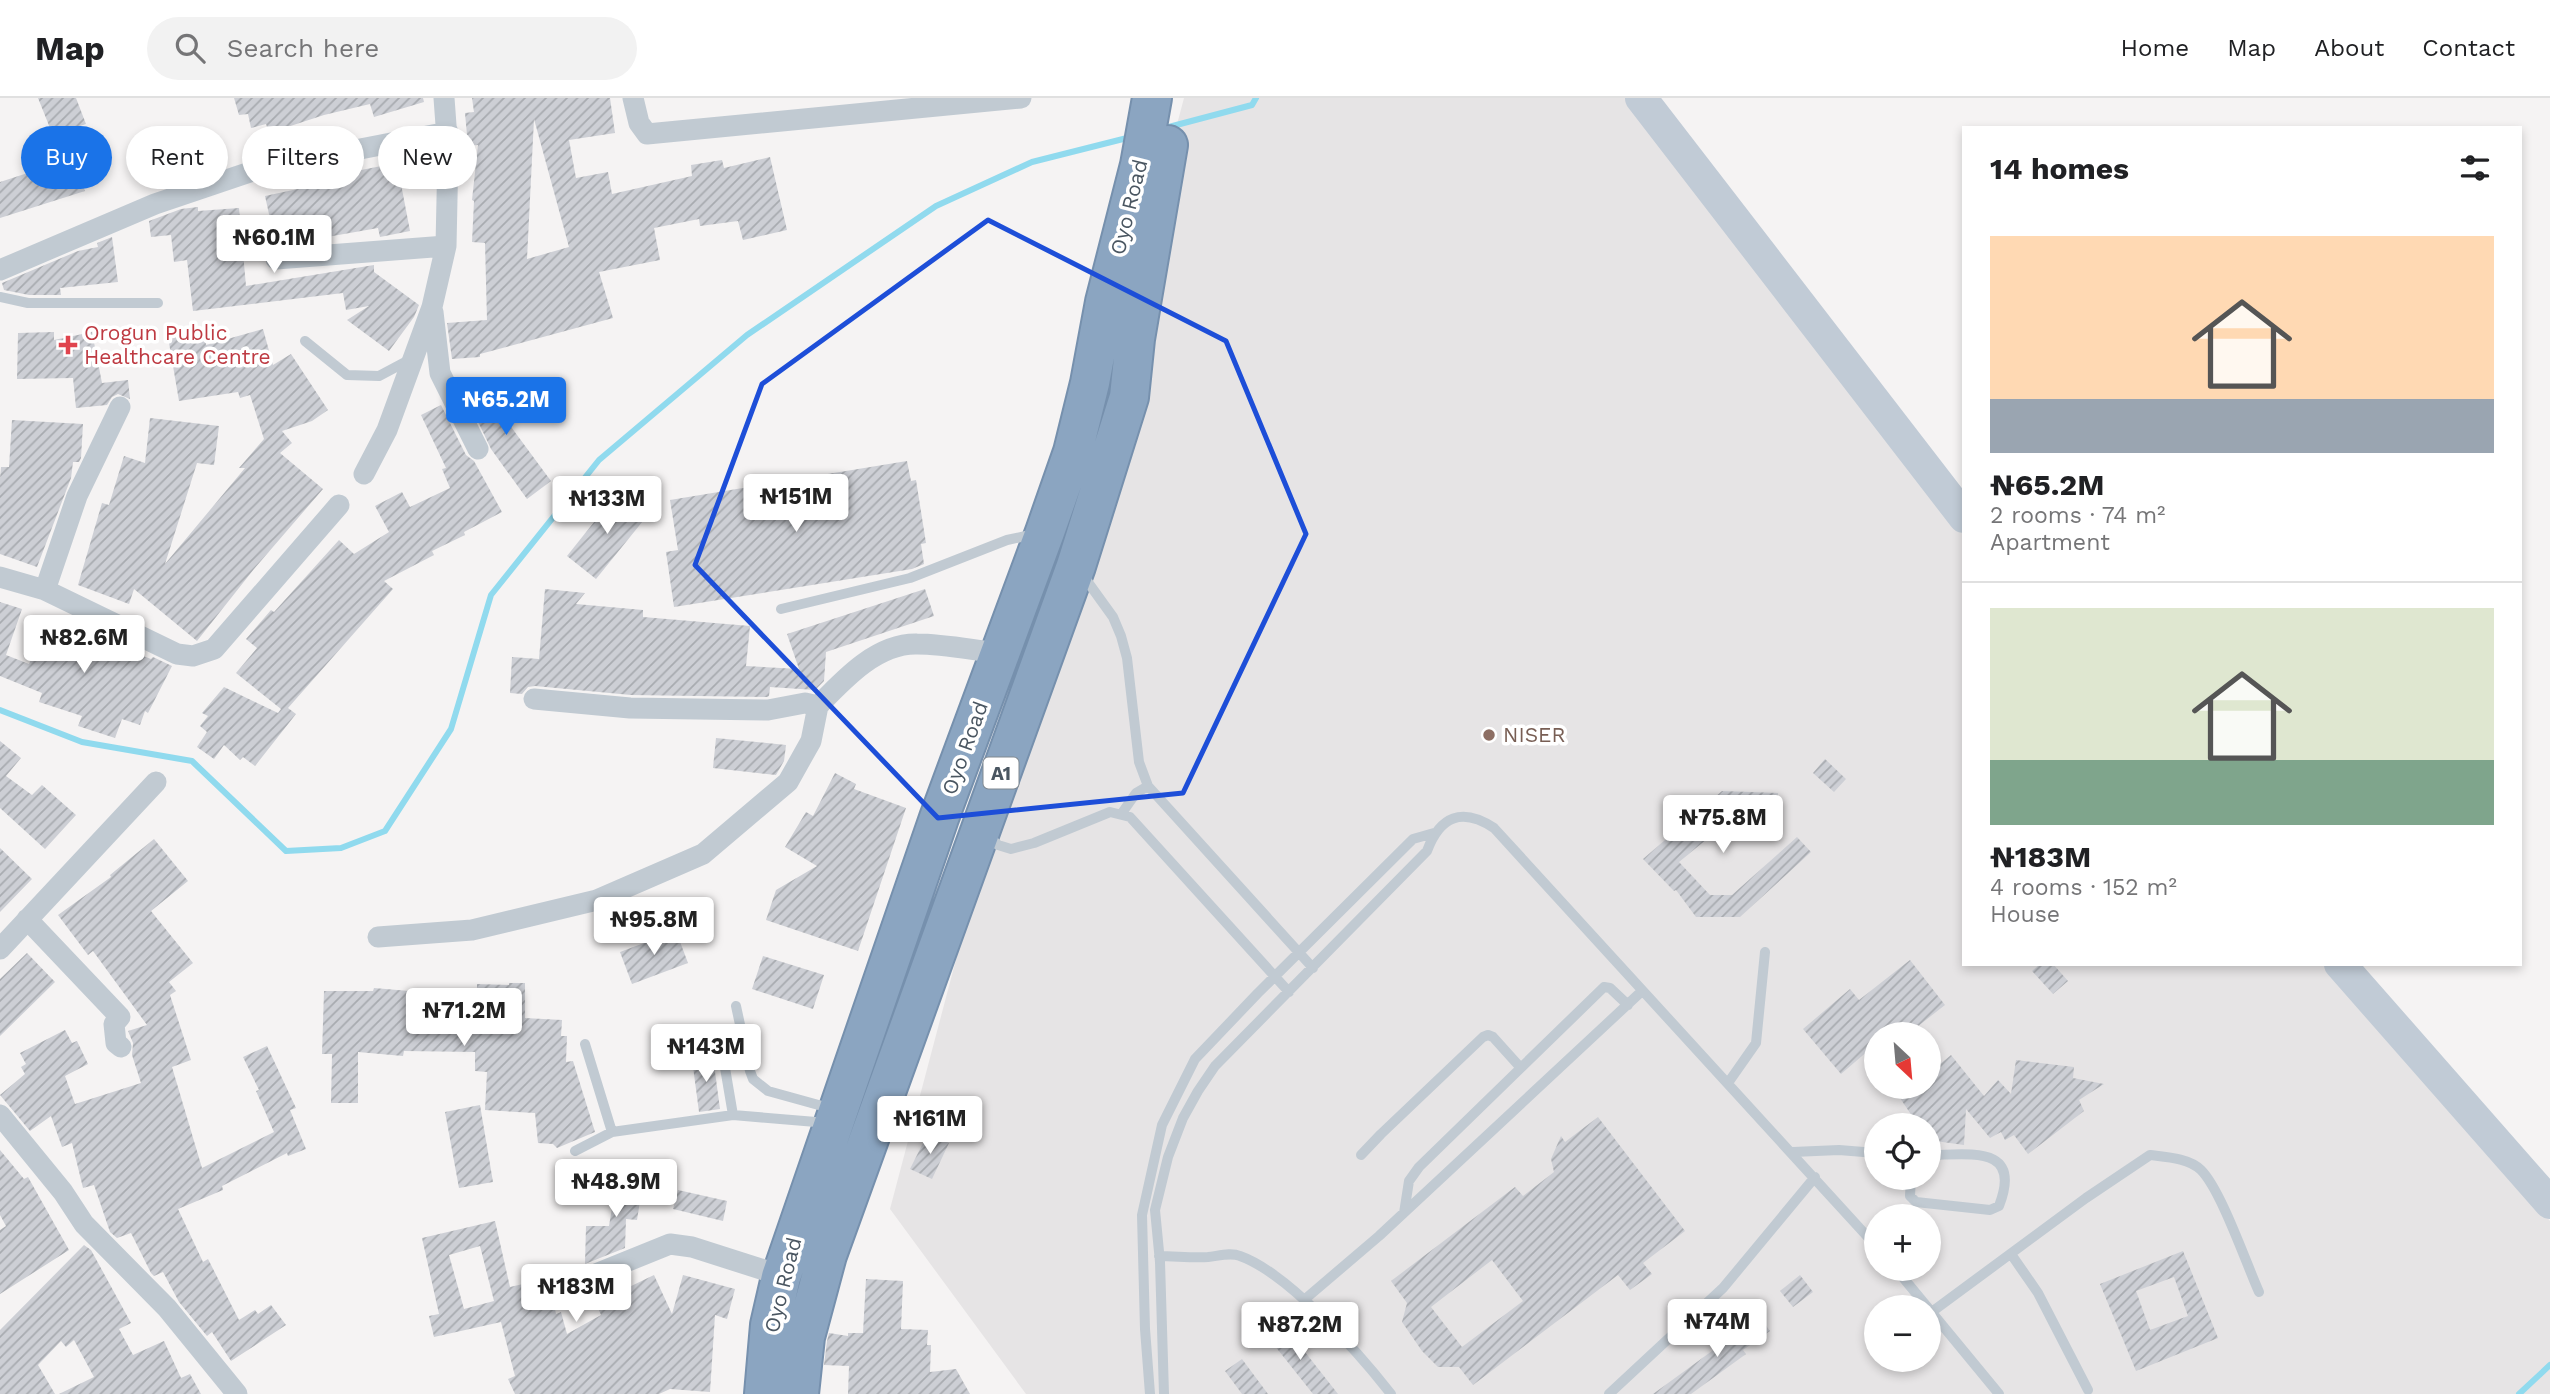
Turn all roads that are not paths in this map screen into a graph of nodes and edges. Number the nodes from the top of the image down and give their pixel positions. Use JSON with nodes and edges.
{"nodes":[{"id":1,"x":444,"y":98,"type":"edge"},
{"id":2,"x":633,"y":98,"type":"edge"},
{"id":3,"x":1021,"y":98,"type":"edge"},
{"id":4,"x":1641,"y":98,"type":"edge"},
{"id":5,"x":1169,"y":100,"type":"edge"},
{"id":6,"x":901,"y":105,"type":"edge"},
{"id":7,"x":447,"y":126,"type":"edge"},
{"id":8,"x":378,"y":146,"type":"edge"},
{"id":9,"x":1155,"y":154,"type":"junction"},
{"id":10,"x":447,"y":189,"type":"edge"},
{"id":11,"x":446,"y":246,"type":"junction"},
{"id":12,"x":276,"y":259,"type":"dead end"},
{"id":13,"x":0,"y":270,"type":"edge"},
{"id":14,"x":0,"y":296,"type":"edge"},
{"id":15,"x":158,"y":303,"type":"dead end"},
{"id":16,"x":432,"y":307,"type":"junction"},
{"id":17,"x":305,"y":341,"type":"dead end"},
{"id":18,"x":413,"y":358,"type":"junction"},
{"id":19,"x":120,"y":407,"type":"dead end"},
{"id":20,"x":478,"y":449,"type":"dead end"},
{"id":21,"x":364,"y":474,"type":"dead end"},
{"id":22,"x":339,"y":505,"type":"dead end"},
{"id":23,"x":1962,"y":514,"type":"edge"},
{"id":24,"x":1045,"y":532,"type":"junction"},
{"id":25,"x":1076,"y":566,"type":"junction"},
{"id":26,"x":0,"y":577,"type":"edge"},
{"id":27,"x":45,"y":590,"type":"junction"},
{"id":28,"x":781,"y":609,"type":"dead end"},
{"id":29,"x":999,"y":653,"type":"junction"},
{"id":30,"x":534,"y":699,"type":"dead end"},
{"id":31,"x":818,"y":706,"type":"junction"},
{"id":32,"x":156,"y":782,"type":"dead end"},
{"id":33,"x":1148,"y":786,"type":"junction"},
{"id":34,"x":1122,"y":813,"type":"junction"},
{"id":35,"x":960,"y":824,"type":"junction"},
{"id":36,"x":1434,"y":833,"type":"junction"},
{"id":37,"x":27,"y":919,"type":"junction"},
{"id":38,"x":377,"y":937,"type":"dead end"},
{"id":39,"x":0,"y":948,"type":"edge"},
{"id":40,"x":1765,"y":952,"type":"dead end"},
{"id":41,"x":1298,"y":953,"type":"junction"},
{"id":42,"x":2342,"y":966,"type":"edge"},
{"id":43,"x":1313,"y":968,"type":"junction"},
{"id":44,"x":1274,"y":977,"type":"junction"},
{"id":45,"x":1642,"y":991,"type":"junction"},
{"id":46,"x":1289,"y":992,"type":"junction"},
{"id":47,"x":1628,"y":1005,"type":"junction"},
{"id":48,"x":736,"y":1006,"type":"dead end"},
{"id":49,"x":585,"y":1044,"type":"dead end"},
{"id":50,"x":121,"y":1047,"type":"dead end"},
{"id":51,"x":724,"y":1062,"type":"dead end"},
{"id":52,"x":1520,"y":1067,"type":"junction"},
{"id":53,"x":1728,"y":1083,"type":"junction"},
{"id":54,"x":0,"y":1115,"type":"edge"},
{"id":55,"x":733,"y":1115,"type":"junction"},
{"id":56,"x":836,"y":1117,"type":"junction"},
{"id":57,"x":612,"y":1132,"type":"junction"},
{"id":58,"x":575,"y":1151,"type":"dead end"},
{"id":59,"x":1864,"y":1152,"type":"edge"},
{"id":60,"x":1793,"y":1153,"type":"junction"},
{"id":61,"x":1362,"y":1155,"type":"dead end"},
{"id":62,"x":1941,"y":1155,"type":"edge"},
{"id":63,"x":1815,"y":1177,"type":"junction"},
{"id":64,"x":1910,"y":1190,"type":"edge"},
{"id":65,"x":2550,"y":1203,"type":"edge"},
{"id":66,"x":1404,"y":1213,"type":"junction"},
{"id":67,"x":1864,"y":1232,"type":"edge"},
{"id":68,"x":2011,"y":1254,"type":"junction"},
{"id":69,"x":1159,"y":1256,"type":"junction"},
{"id":70,"x":781,"y":1277,"type":"junction"},
{"id":71,"x":819,"y":1281,"type":"junction"},
{"id":72,"x":1907,"y":1281,"type":"edge"},
{"id":73,"x":576,"y":1282,"type":"dead end"},
{"id":74,"x":2259,"y":1292,"type":"dead end"},
{"id":75,"x":1919,"y":1295,"type":"edge"},
{"id":76,"x":1304,"y":1300,"type":"junction"},
{"id":77,"x":1941,"y":1305,"type":"edge"},
{"id":78,"x":1941,"y":1321,"type":"edge"},
{"id":79,"x":2088,"y":1390,"type":"dead end"},
{"id":80,"x":237,"y":1394,"type":"edge"},
{"id":81,"x":764,"y":1394,"type":"edge"},
{"id":82,"x":799,"y":1394,"type":"edge"},
{"id":83,"x":1150,"y":1394,"type":"edge"},
{"id":84,"x":1164,"y":1394,"type":"edge"},
{"id":85,"x":1391,"y":1394,"type":"edge"},
{"id":86,"x":1609,"y":1394,"type":"edge"},
{"id":87,"x":2000,"y":1394,"type":"edge"}],
"edges":[{"from":1,"to":7,"type":"street"},
{"from":2,"to":6,"type":"street"},
{"from":3,"to":6,"type":"street"},
{"from":4,"to":23,"type":"street"},
{"from":5,"to":9,"type":"highway","name":"Oyo Road","number":"A1"},
{"from":8,"to":13,"type":"street"},
{"from":9,"to":24,"type":"highway","name":"Oyo Road","number":"A1"},
{"from":9,"to":25,"type":"highway","name":"Oyo Road","number":"A1"},
{"from":10,"to":11,"type":"street"},
{"from":11,"to":12,"type":"street"},
{"from":11,"to":16,"type":"street"},
{"from":14,"to":15,"type":"lane"},
{"from":16,"to":18,"type":"street"},
{"from":16,"to":20,"type":"street"},
{"from":17,"to":18,"type":"lane"},
{"from":18,"to":21,"type":"street"},
{"from":19,"to":27,"type":"street"},
{"from":22,"to":27,"type":"street"},
{"from":24,"to":28,"type":"lane"},
{"from":24,"to":29,"type":"highway","name":"Oyo Road","number":"A1"},
{"from":25,"to":33,"type":"lane"},
{"from":25,"to":35,"type":"highway","name":"Oyo Road","number":"A1"},
{"from":26,"to":27,"type":"street"},
{"from":29,"to":31,"type":"street"},
{"from":29,"to":35,"type":"highway","name":"Oyo Road","number":"A1"},
{"from":30,"to":31,"type":"street"},
{"from":31,"to":38,"type":"street"},
{"from":32,"to":37,"type":"street"},
{"from":33,"to":34,"type":"lane"},
{"from":33,"to":41,"type":"lane"},
{"from":34,"to":35,"type":"lane"},
{"from":34,"to":44,"type":"lane"},
{"from":35,"to":56,"type":"highway","name":"Oyo Road","number":"A1"},
{"from":35,"to":71,"type":"highway","name":"Oyo Road","number":"A1"},
{"from":36,"to":41,"type":"lane"},
{"from":36,"to":43,"type":"lane"},
{"from":36,"to":45,"type":"lane"},
{"from":37,"to":39,"type":"street"},
{"from":37,"to":50,"type":"street"},
{"from":40,"to":53,"type":"lane"},
{"from":41,"to":43,"type":"lane"},
{"from":41,"to":44,"type":"lane"},
{"from":42,"to":65,"type":"street"},
{"from":43,"to":46,"type":"lane"},
{"from":44,"to":46,"type":"lane"},
{"from":44,"to":83,"type":"lane"},
{"from":45,"to":47,"type":"lane"},
{"from":45,"to":53,"type":"lane"},
{"from":46,"to":69,"type":"lane"},
{"from":47,"to":52,"type":"lane"},
{"from":47,"to":66,"type":"lane"},
{"from":48,"to":56,"type":"lane"},
{"from":49,"to":57,"type":"lane"},
{"from":51,"to":55,"type":"lane"},
{"from":52,"to":61,"type":"lane"},
{"from":52,"to":66,"type":"lane"},
{"from":53,"to":60,"type":"lane"},
{"from":54,"to":80,"type":"street"},
{"from":55,"to":56,"type":"lane"},
{"from":55,"to":57,"type":"lane"},
{"from":56,"to":70,"type":"highway","name":"Oyo Road","number":"A1"},
{"from":57,"to":58,"type":"lane"},
{"from":59,"to":60,"type":"lane"},
{"from":60,"to":63,"type":"lane"},
{"from":62,"to":64,"type":"lane"},
{"from":63,"to":67,"type":"lane"},
{"from":63,"to":86,"type":"lane"},
{"from":66,"to":76,"type":"lane"},
{"from":68,"to":74,"type":"lane"},
{"from":68,"to":77,"type":"lane"},
{"from":68,"to":79,"type":"lane"},
{"from":69,"to":76,"type":"lane"},
{"from":69,"to":84,"type":"lane"},
{"from":70,"to":71,"type":"street"},
{"from":70,"to":73,"type":"street"},
{"from":70,"to":81,"type":"highway","name":"Oyo Road","number":"A1"},
{"from":71,"to":82,"type":"highway","name":"Oyo Road","number":"A1"},
{"from":72,"to":75,"type":"lane"},
{"from":76,"to":85,"type":"lane"},
{"from":78,"to":87,"type":"lane"}]}
